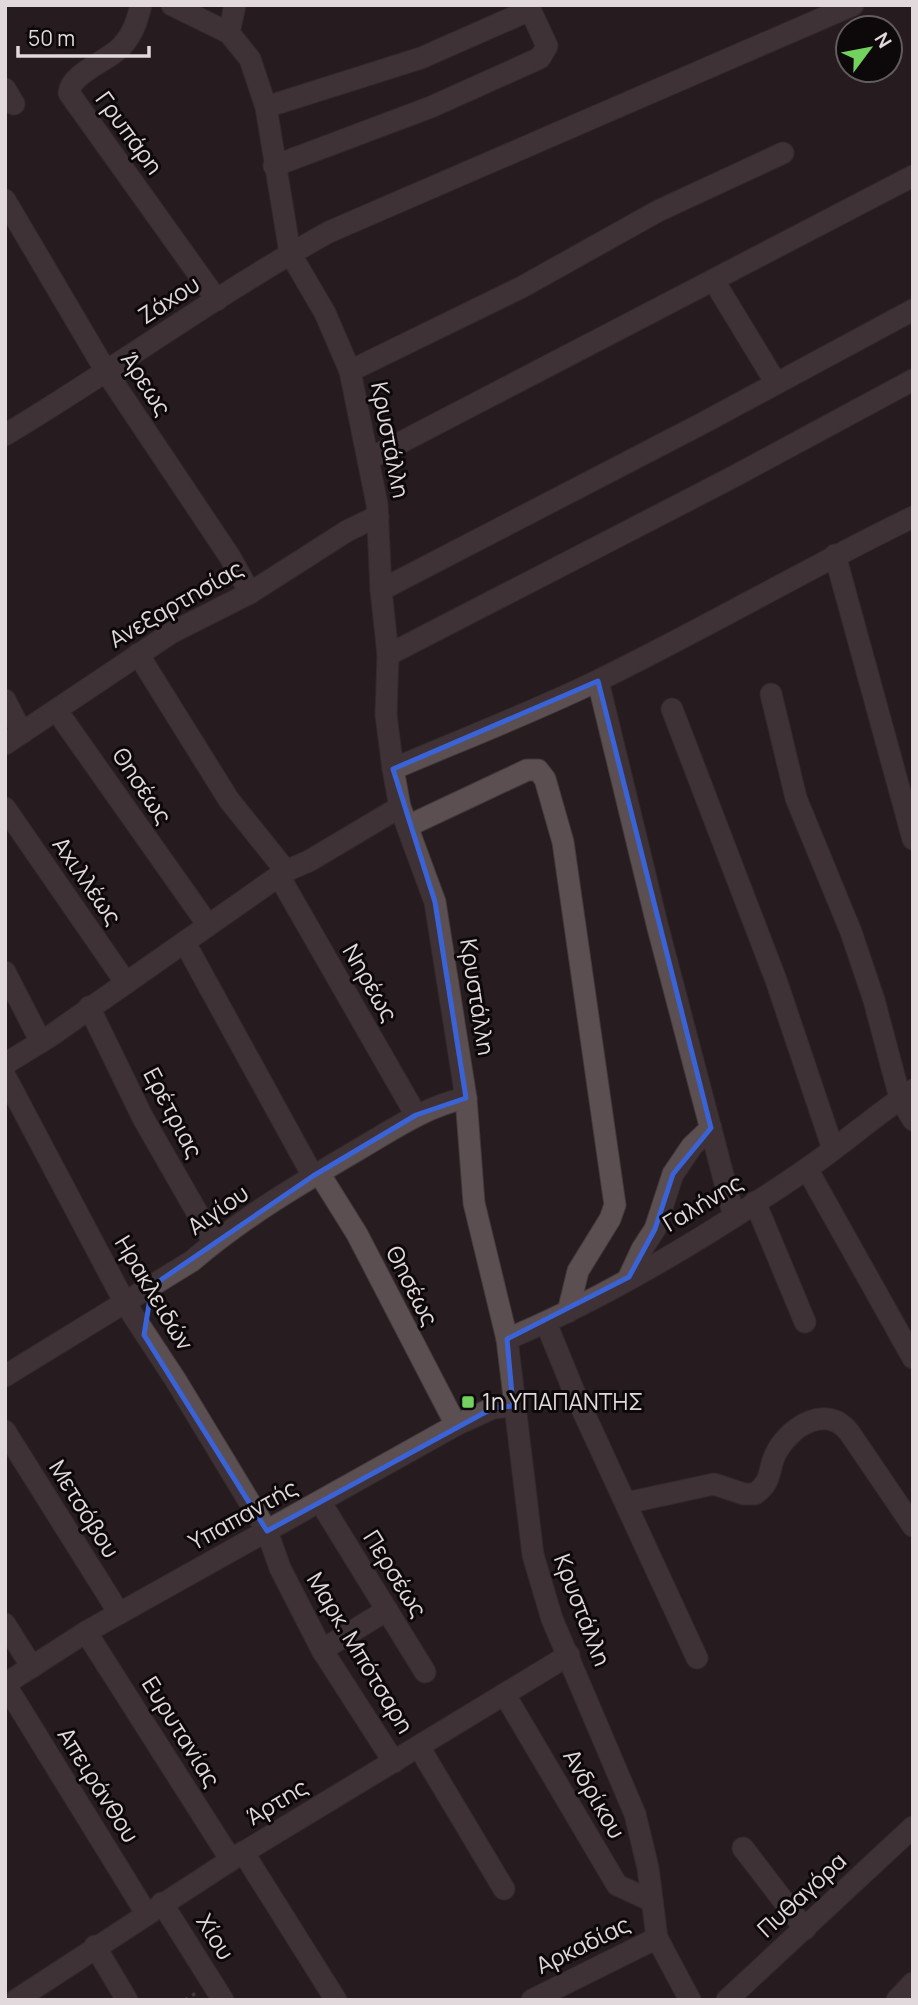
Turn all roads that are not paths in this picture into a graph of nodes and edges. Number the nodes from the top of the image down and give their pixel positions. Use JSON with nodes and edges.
{"nodes":[{"id":1,"x":141,"y":5,"type":"edge"},
{"id":2,"x":172,"y":5,"type":"edge"},
{"id":3,"x":235,"y":5,"type":"edge"},
{"id":4,"x":853,"y":5,"type":"edge"},
{"id":5,"x":529,"y":8,"type":"edge"},
{"id":6,"x":229,"y":33,"type":"junction"},
{"id":7,"x":266,"y":107,"type":"junction"},
{"id":8,"x":783,"y":153,"type":"dead end"},
{"id":9,"x":274,"y":166,"type":"junction"},
{"id":10,"x":913,"y":176,"type":"edge"},
{"id":11,"x":5,"y":200,"type":"edge"},
{"id":12,"x":290,"y":253,"type":"junction"},
{"id":13,"x":714,"y":281,"type":"junction"},
{"id":14,"x":217,"y":300,"type":"junction"},
{"id":15,"x":913,"y":310,"type":"edge"},
{"id":16,"x":349,"y":371,"type":"junction"},
{"id":17,"x":107,"y":373,"type":"junction"},
{"id":18,"x":913,"y":380,"type":"edge"},
{"id":19,"x":776,"y":383,"type":"junction"},
{"id":20,"x":5,"y":435,"type":"edge"},
{"id":21,"x":369,"y":459,"type":"junction"},
{"id":22,"x":377,"y":516,"type":"junction"},
{"id":23,"x":913,"y":517,"type":"edge"},
{"id":24,"x":835,"y":555,"type":"junction"},
{"id":25,"x":380,"y":590,"type":"junction"},
{"id":26,"x":250,"y":593,"type":"junction"},
{"id":27,"x":138,"y":654,"type":"junction"},
{"id":28,"x":388,"y":655,"type":"junction"},
{"id":29,"x":597,"y":681,"type":"junction"},
{"id":30,"x":771,"y":694,"type":"dead end"},
{"id":31,"x":5,"y":700,"type":"edge"},
{"id":32,"x":673,"y":709,"type":"dead end"},
{"id":33,"x":57,"y":711,"type":"junction"},
{"id":34,"x":14,"y":738,"type":"edge"},
{"id":35,"x":393,"y":769,"type":"junction"},
{"id":36,"x":5,"y":808,"type":"edge"},
{"id":37,"x":404,"y":816,"type":"junction"},
{"id":38,"x":913,"y":839,"type":"edge"},
{"id":39,"x":282,"y":874,"type":"junction"},
{"id":40,"x":208,"y":925,"type":"junction"},
{"id":41,"x":185,"y":943,"type":"junction"},
{"id":42,"x":5,"y":972,"type":"edge"},
{"id":43,"x":126,"y":984,"type":"junction"},
{"id":44,"x":89,"y":1007,"type":"junction"},
{"id":45,"x":41,"y":1042,"type":"junction"},
{"id":46,"x":5,"y":1064,"type":"edge"},
{"id":47,"x":5,"y":1076,"type":"edge"},
{"id":48,"x":906,"y":1094,"type":"edge"},
{"id":49,"x":466,"y":1098,"type":"junction"},
{"id":50,"x":416,"y":1115,"type":"junction"},
{"id":51,"x":913,"y":1121,"type":"edge"},
{"id":52,"x":711,"y":1128,"type":"junction"},
{"id":53,"x":834,"y":1149,"type":"junction"},
{"id":54,"x":807,"y":1169,"type":"junction"},
{"id":55,"x":316,"y":1175,"type":"junction"},
{"id":56,"x":755,"y":1202,"type":"junction"},
{"id":57,"x":734,"y":1217,"type":"junction"},
{"id":58,"x":214,"y":1242,"type":"junction"},
{"id":59,"x":629,"y":1277,"type":"junction"},
{"id":60,"x":152,"y":1286,"type":"junction"},
{"id":61,"x":125,"y":1303,"type":"junction"},
{"id":62,"x":568,"y":1312,"type":"junction"},
{"id":63,"x":805,"y":1322,"type":"dead end"},
{"id":64,"x":546,"y":1323,"type":"junction"},
{"id":65,"x":144,"y":1335,"type":"junction"},
{"id":66,"x":507,"y":1339,"type":"junction"},
{"id":67,"x":913,"y":1358,"type":"edge"},
{"id":68,"x":5,"y":1376,"type":"edge"},
{"id":69,"x":513,"y":1406,"type":"junction"},
{"id":70,"x":456,"y":1425,"type":"junction"},
{"id":71,"x":5,"y":1431,"type":"edge"},
{"id":72,"x":321,"y":1503,"type":"junction"},
{"id":73,"x":625,"y":1503,"type":"junction"},
{"id":74,"x":913,"y":1526,"type":"edge"},
{"id":75,"x":267,"y":1531,"type":"junction"},
{"id":76,"x":387,"y":1610,"type":"junction"},
{"id":77,"x":119,"y":1614,"type":"junction"},
{"id":78,"x":5,"y":1624,"type":"edge"},
{"id":79,"x":86,"y":1632,"type":"junction"},
{"id":80,"x":322,"y":1650,"type":"junction"},
{"id":81,"x":569,"y":1655,"type":"junction"},
{"id":82,"x":697,"y":1658,"type":"dead end"},
{"id":83,"x":32,"y":1667,"type":"junction"},
{"id":84,"x":425,"y":1672,"type":"dead end"},
{"id":85,"x":5,"y":1684,"type":"edge"},
{"id":86,"x":506,"y":1695,"type":"junction"},
{"id":87,"x":419,"y":1747,"type":"junction"},
{"id":88,"x":394,"y":1762,"type":"junction"},
{"id":89,"x":913,"y":1827,"type":"edge"},
{"id":90,"x":744,"y":1847,"type":"dead end"},
{"id":91,"x":237,"y":1856,"type":"junction"},
{"id":92,"x":503,"y":1889,"type":"dead end"},
{"id":93,"x":652,"y":1901,"type":"junction"},
{"id":94,"x":154,"y":1908,"type":"junction"},
{"id":95,"x":805,"y":1929,"type":"junction"},
{"id":96,"x":657,"y":1938,"type":"junction"},
{"id":97,"x":95,"y":1946,"type":"junction"},
{"id":98,"x":913,"y":1983,"type":"edge"},
{"id":99,"x":16,"y":2000,"type":"edge"},
{"id":100,"x":127,"y":2000,"type":"edge"},
{"id":101,"x":223,"y":2000,"type":"edge"},
{"id":102,"x":336,"y":2000,"type":"edge"},
{"id":103,"x":531,"y":2000,"type":"edge"},
{"id":104,"x":690,"y":2000,"type":"edge"},
{"id":105,"x":727,"y":2000,"type":"edge"},
{"id":106,"x":897,"y":2000,"type":"edge"}],
"edges":[{"from":1,"to":14,"type":"street","name":"Γρυπάρη"},
{"from":2,"to":6,"type":"street"},
{"from":3,"to":6,"type":"street"},
{"from":4,"to":12,"type":"street","name":"Ζάχου"},
{"from":5,"to":7,"type":"street"},
{"from":5,"to":9,"type":"street"},
{"from":6,"to":7,"type":"street","name":"Κρυστάλλη"},
{"from":7,"to":9,"type":"street","name":"Κρυστάλλη"},
{"from":8,"to":16,"type":"street"},
{"from":9,"to":12,"type":"street","name":"Κρυστάλλη"},
{"from":10,"to":13,"type":"street"},
{"from":11,"to":17,"type":"street","name":"Άρεως"},
{"from":12,"to":14,"type":"street","name":"Ζάχου"},
{"from":12,"to":16,"type":"street","name":"Κρυστάλλη"},
{"from":13,"to":19,"type":"street"},
{"from":13,"to":21,"type":"street"},
{"from":14,"to":17,"type":"street","name":"Ζάχου"},
{"from":15,"to":19,"type":"street"},
{"from":16,"to":21,"type":"street","name":"Κρυστάλλη"},
{"from":17,"to":20,"type":"street","name":"Ζάχου"},
{"from":17,"to":26,"type":"street","name":"Άρεως"},
{"from":18,"to":28,"type":"street"},
{"from":19,"to":25,"type":"street"},
{"from":21,"to":22,"type":"street","name":"Κρυστάλλη"},
{"from":22,"to":25,"type":"street","name":"Κρυστάλλη"},
{"from":22,"to":26,"type":"street","name":"Ανεξαρτησίας"},
{"from":23,"to":24,"type":"street"},
{"from":24,"to":29,"type":"street"},
{"from":24,"to":38,"type":"street"},
{"from":25,"to":28,"type":"street","name":"Κρυστάλλη"},
{"from":26,"to":27,"type":"street","name":"Ανεξαρτησίας"},
{"from":27,"to":33,"type":"street","name":"Ανεξαρτησίας"},
{"from":27,"to":39,"type":"street","name":"Νηρέως"},
{"from":28,"to":35,"type":"street","name":"Κρυστάλλη"},
{"from":29,"to":35,"type":"street"},
{"from":29,"to":52,"type":"street"},
{"from":30,"to":48,"type":"street"},
{"from":31,"to":34,"type":"street"},
{"from":32,"to":53,"type":"street"},
{"from":33,"to":34,"type":"street","name":"Ανεξαρτησίας"},
{"from":33,"to":40,"type":"street","name":"Θησέως"},
{"from":35,"to":37,"type":"street","name":"Κρυστάλλη"},
{"from":36,"to":43,"type":"street","name":"Αχιλλέως"},
{"from":37,"to":39,"type":"street"},
{"from":37,"to":49,"type":"street","name":"Κρυστάλλη"},
{"from":37,"to":62,"type":"street"},
{"from":39,"to":40,"type":"street"},
{"from":39,"to":50,"type":"street","name":"Νηρέως"},
{"from":40,"to":41,"type":"street"},
{"from":41,"to":43,"type":"street"},
{"from":41,"to":55,"type":"street","name":"Θησέως"},
{"from":42,"to":45,"type":"street"},
{"from":43,"to":44,"type":"street"},
{"from":44,"to":45,"type":"street"},
{"from":44,"to":58,"type":"street","name":"Ερέτριας"},
{"from":45,"to":46,"type":"street"},
{"from":47,"to":61,"type":"street","name":"Ηρακλειδών"},
{"from":48,"to":51,"type":"street"},
{"from":48,"to":53,"type":"street","name":"Γαλήνης"},
{"from":49,"to":50,"type":"street","name":"Αιγίου"},
{"from":49,"to":66,"type":"street","name":"Κρυστάλλη"},
{"from":50,"to":55,"type":"street","name":"Αιγίου"},
{"from":52,"to":57,"type":"street"},
{"from":52,"to":59,"type":"street"},
{"from":53,"to":54,"type":"street","name":"Γαλήνης"},
{"from":54,"to":56,"type":"street","name":"Γαλήνης"},
{"from":54,"to":67,"type":"street"},
{"from":55,"to":58,"type":"street","name":"Αιγίου"},
{"from":55,"to":70,"type":"street","name":"Θησέως"},
{"from":56,"to":57,"type":"street","name":"Γαλήνης"},
{"from":56,"to":63,"type":"street"},
{"from":57,"to":59,"type":"street","name":"Γαλήνης"},
{"from":58,"to":60,"type":"street","name":"Αιγίου"},
{"from":59,"to":62,"type":"street","name":"Γαλήνης"},
{"from":60,"to":61,"type":"street","name":"Αιγίου"},
{"from":60,"to":65,"type":"street"},
{"from":61,"to":65,"type":"street","name":"Ηρακλειδών"},
{"from":61,"to":68,"type":"street","name":"Αιγίου"},
{"from":62,"to":64,"type":"street","name":"Γαλήνης"},
{"from":64,"to":66,"type":"street","name":"Γαλήνης"},
{"from":64,"to":73,"type":"street"},
{"from":65,"to":75,"type":"street","name":"Ηρακλειδών"},
{"from":66,"to":69,"type":"street","name":"Κρυστάλλη"},
{"from":69,"to":70,"type":"street","name":"Υπαπαντής"},
{"from":69,"to":81,"type":"street","name":"Κρυστάλλη"},
{"from":70,"to":72,"type":"street","name":"Υπαπαντής"},
{"from":71,"to":77,"type":"street","name":"Μετσόβου"},
{"from":72,"to":75,"type":"street","name":"Υπαπαντής"},
{"from":72,"to":76,"type":"street","name":"Περσέως"},
{"from":73,"to":74,"type":"street"},
{"from":73,"to":82,"type":"street"},
{"from":75,"to":77,"type":"street","name":"Υπαπαντής"},
{"from":75,"to":80,"type":"street","name":"Μαρκ. Μπότσαρη"},
{"from":76,"to":80,"type":"street"},
{"from":76,"to":84,"type":"street","name":"Περσέως"},
{"from":77,"to":79,"type":"street","name":"Υπαπαντής"},
{"from":78,"to":83,"type":"street"},
{"from":79,"to":83,"type":"street","name":"Υπαπαντής"},
{"from":79,"to":91,"type":"street","name":"Ευρυτανίας"},
{"from":80,"to":88,"type":"street","name":"Μαρκ. Μπότσαρη"},
{"from":81,"to":86,"type":"street","name":"Άρτης"},
{"from":81,"to":93,"type":"street","name":"Κρυστάλλη"},
{"from":83,"to":85,"type":"street","name":"Υπαπαντής"},
{"from":85,"to":94,"type":"street","name":"Απειράνθου"},
{"from":86,"to":87,"type":"street","name":"Άρτης"},
{"from":86,"to":93,"type":"street","name":"Ανδρίκου"},
{"from":87,"to":88,"type":"street","name":"Άρτης"},
{"from":87,"to":92,"type":"street"},
{"from":88,"to":91,"type":"street","name":"Άρτης"},
{"from":89,"to":95,"type":"street","name":"Πυθαγόρα"},
{"from":90,"to":95,"type":"street"},
{"from":91,"to":94,"type":"street","name":"Άρτης"},
{"from":91,"to":102,"type":"street","name":"Ευρυτανίας"},
{"from":93,"to":96,"type":"street","name":"Κρυστάλλη"},
{"from":94,"to":97,"type":"street","name":"Άρτης"},
{"from":94,"to":101,"type":"street","name":"Χίου"},
{"from":95,"to":105,"type":"street","name":"Πυθαγόρα"},
{"from":96,"to":103,"type":"street","name":"Αρκαδίας"},
{"from":96,"to":104,"type":"street","name":"Κρυστάλλη"},
{"from":97,"to":99,"type":"street","name":"Άρτης"},
{"from":97,"to":100,"type":"street"},
{"from":98,"to":106,"type":"street"}]}
